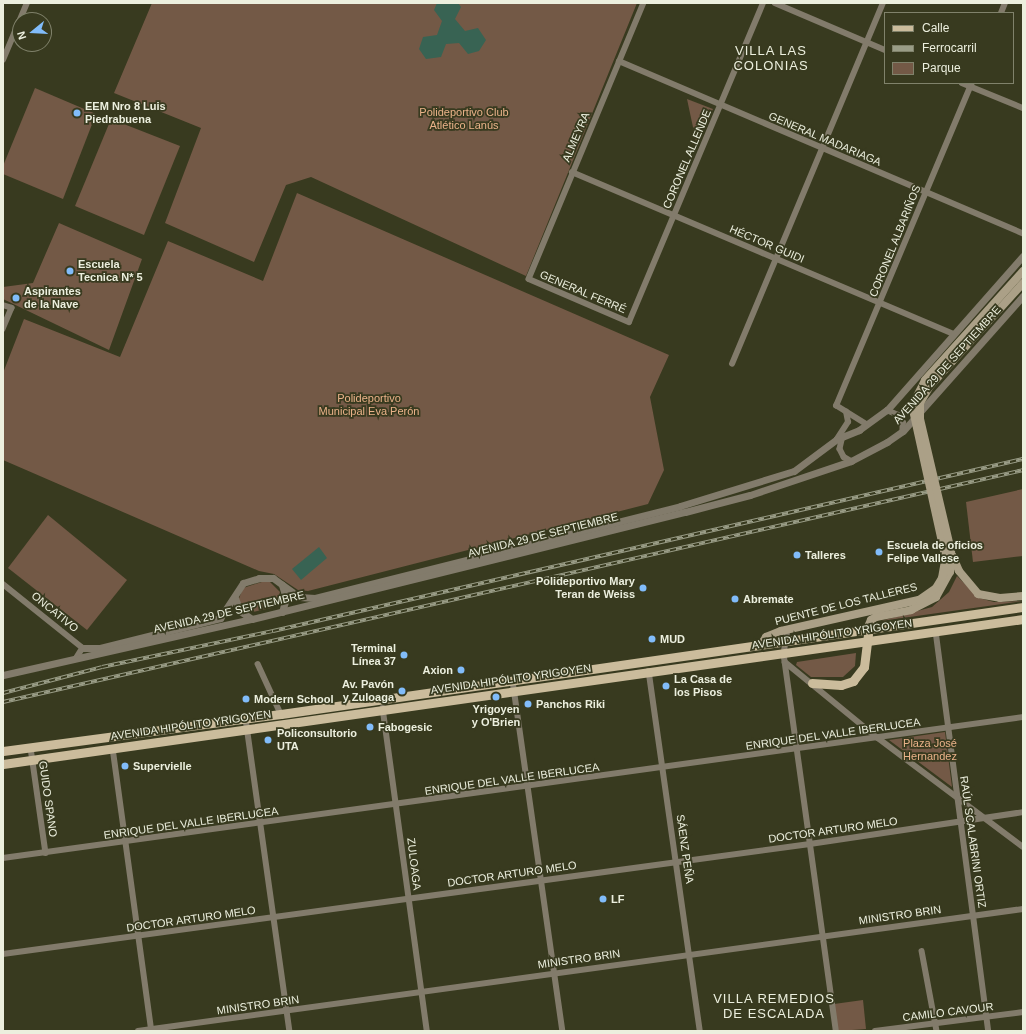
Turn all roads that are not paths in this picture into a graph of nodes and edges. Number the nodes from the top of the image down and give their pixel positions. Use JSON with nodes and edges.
{"nodes":[{"id":1,"x":27,"y":3,"type":"edge"},
{"id":2,"x":644,"y":3,"type":"edge"},
{"id":3,"x":763,"y":3,"type":"edge"},
{"id":4,"x":775,"y":3,"type":"edge"},
{"id":5,"x":883,"y":3,"type":"edge"},
{"id":6,"x":867,"y":42,"type":"junction"},
{"id":7,"x":884,"y":50,"type":"edge"},
{"id":8,"x":3,"y":57,"type":"edge"},
{"id":9,"x":619,"y":62,"type":"junction"},
{"id":10,"x":971,"y":85,"type":"edge"},
{"id":11,"x":720,"y":105,"type":"junction"},
{"id":12,"x":1023,"y":108,"type":"edge"},
{"id":13,"x":823,"y":149,"type":"junction"},
{"id":14,"x":572,"y":172,"type":"junction"},
{"id":15,"x":925,"y":192,"type":"junction"},
{"id":16,"x":674,"y":215,"type":"junction"},
{"id":17,"x":1023,"y":233,"type":"edge"},
{"id":18,"x":1023,"y":256,"type":"edge"},
{"id":19,"x":777,"y":258,"type":"junction"},
{"id":20,"x":1023,"y":271,"type":"edge"},
{"id":21,"x":529,"y":279,"type":"joint"},
{"id":22,"x":1023,"y":283,"type":"edge"},
{"id":23,"x":1023,"y":296,"type":"edge"},
{"id":24,"x":880,"y":302,"type":"junction"},
{"id":25,"x":3,"y":305,"type":"edge"},
{"id":26,"x":629,"y":322,"type":"joint"},
{"id":27,"x":3,"y":329,"type":"edge"},
{"id":28,"x":954,"y":334,"type":"junction"},
{"id":29,"x":732,"y":364,"type":"dead end"},
{"id":30,"x":845,"y":410,"type":"junction"},
{"id":31,"x":886,"y":410,"type":"junction"},
{"id":32,"x":868,"y":425,"type":"junction"},
{"id":33,"x":903,"y":431,"type":"junction"},
{"id":34,"x":840,"y":438,"type":"junction"},
{"id":35,"x":851,"y":462,"type":"junction"},
{"id":36,"x":951,"y":551,"type":"junction"},
{"id":37,"x":3,"y":584,"type":"edge"},
{"id":38,"x":281,"y":584,"type":"junction"},
{"id":39,"x":1023,"y":596,"type":"edge"},
{"id":40,"x":235,"y":598,"type":"junction"},
{"id":41,"x":1023,"y":607,"type":"edge"},
{"id":42,"x":282,"y":612,"type":"junction"},
{"id":43,"x":875,"y":614,"type":"junction"},
{"id":44,"x":1023,"y":619,"type":"edge"},
{"id":45,"x":252,"y":620,"type":"junction"},
{"id":46,"x":788,"y":629,"type":"junction"},
{"id":47,"x":867,"y":629,"type":"junction"},
{"id":48,"x":936,"y":631,"type":"junction"},
{"id":49,"x":873,"y":639,"type":"junction"},
{"id":50,"x":786,"y":642,"type":"junction"},
{"id":51,"x":760,"y":646,"type":"junction"},
{"id":52,"x":83,"y":648,"type":"junction"},
{"id":53,"x":784,"y":658,"type":"junction"},
{"id":54,"x":76,"y":659,"type":"junction"},
{"id":55,"x":258,"y":664,"type":"dead end"},
{"id":56,"x":649,"y":671,"type":"junction"},
{"id":57,"x":3,"y":675,"type":"edge"},
{"id":58,"x":513,"y":681,"type":"junction"},
{"id":59,"x":812,"y":683,"type":"junction"},
{"id":60,"x":514,"y":690,"type":"junction"},
{"id":61,"x":381,"y":700,"type":"junction"},
{"id":62,"x":383,"y":710,"type":"junction"},
{"id":63,"x":280,"y":714,"type":"junction"},
{"id":64,"x":1023,"y":717,"type":"edge"},
{"id":65,"x":246,"y":719,"type":"junction"},
{"id":66,"x":947,"y":728,"type":"junction"},
{"id":67,"x":247,"y":729,"type":"junction"},
{"id":68,"x":878,"y":738,"type":"junction"},
{"id":69,"x":30,"y":748,"type":"junction"},
{"id":70,"x":113,"y":748,"type":"junction"},
{"id":71,"x":797,"y":749,"type":"junction"},
{"id":72,"x":3,"y":751,"type":"edge"},
{"id":73,"x":32,"y":760,"type":"junction"},
{"id":74,"x":3,"y":764,"type":"edge"},
{"id":75,"x":663,"y":768,"type":"junction"},
{"id":76,"x":529,"y":786,"type":"junction"},
{"id":77,"x":957,"y":799,"type":"junction"},
{"id":78,"x":396,"y":805,"type":"junction"},
{"id":79,"x":1023,"y":812,"type":"edge"},
{"id":80,"x":987,"y":818,"type":"junction"},
{"id":81,"x":960,"y":822,"type":"junction"},
{"id":82,"x":261,"y":824,"type":"junction"},
{"id":83,"x":126,"y":842,"type":"junction"},
{"id":84,"x":810,"y":844,"type":"junction"},
{"id":85,"x":1023,"y":847,"type":"edge"},
{"id":86,"x":46,"y":853,"type":"junction"},
{"id":87,"x":3,"y":858,"type":"edge"},
{"id":88,"x":677,"y":861,"type":"junction"},
{"id":89,"x":541,"y":880,"type":"junction"},
{"id":90,"x":408,"y":899,"type":"junction"},
{"id":91,"x":1023,"y":909,"type":"edge"},
{"id":92,"x":973,"y":916,"type":"junction"},
{"id":93,"x":273,"y":918,"type":"junction"},
{"id":94,"x":138,"y":936,"type":"junction"},
{"id":95,"x":823,"y":936,"type":"junction"},
{"id":96,"x":922,"y":951,"type":"dead end"},
{"id":97,"x":3,"y":954,"type":"edge"},
{"id":98,"x":690,"y":954,"type":"junction"},
{"id":99,"x":554,"y":972,"type":"junction"},
{"id":100,"x":422,"y":992,"type":"junction"},
{"id":101,"x":287,"y":1011,"type":"junction"},
{"id":102,"x":1023,"y":1012,"type":"edge"},
{"id":103,"x":987,"y":1017,"type":"junction"},
{"id":104,"x":935,"y":1024,"type":"junction"},
{"id":105,"x":152,"y":1030,"type":"edge"},
{"id":106,"x":138,"y":1031,"type":"edge"},
{"id":107,"x":290,"y":1031,"type":"edge"},
{"id":108,"x":427,"y":1031,"type":"edge"},
{"id":109,"x":563,"y":1031,"type":"edge"},
{"id":110,"x":700,"y":1031,"type":"edge"},
{"id":111,"x":836,"y":1031,"type":"edge"},
{"id":112,"x":875,"y":1031,"type":"edge"},
{"id":113,"x":937,"y":1031,"type":"edge"},
{"id":114,"x":989,"y":1031,"type":"edge"}],
"edges":[{"from":1,"to":8,"type":"street"},
{"from":2,"to":9,"type":"street","name":"ALMEYRA"},
{"from":3,"to":11,"type":"street","name":"CORONEL ALLENDE"},
{"from":4,"to":6,"type":"street"},
{"from":5,"to":6,"type":"street"},
{"from":6,"to":7,"type":"street"},
{"from":6,"to":13,"type":"street"},
{"from":9,"to":11,"type":"street","name":"GENERAL MADARIAGA"},
{"from":9,"to":14,"type":"street","name":"ALMEYRA"},
{"from":10,"to":12,"type":"street"},
{"from":10,"to":15,"type":"street","name":"CORONEL ALBARIÑOS"},
{"from":11,"to":13,"type":"street","name":"GENERAL MADARIAGA"},
{"from":11,"to":16,"type":"street","name":"CORONEL ALLENDE"},
{"from":13,"to":15,"type":"street","name":"GENERAL MADARIAGA"},
{"from":13,"to":19,"type":"street"},
{"from":14,"to":16,"type":"street","name":"HÉCTOR GUIDI"},
{"from":14,"to":21,"type":"street","name":"ALMEYRA"},
{"from":15,"to":17,"type":"street","name":"GENERAL MADARIAGA"},
{"from":15,"to":24,"type":"street","name":"CORONEL ALBARIÑOS"},
{"from":16,"to":19,"type":"street","name":"HÉCTOR GUIDI"},
{"from":16,"to":26,"type":"street","name":"CORONEL ALLENDE"},
{"from":18,"to":28,"type":"street","name":"AVENIDA 29 DE SEPTIEMBRE"},
{"from":19,"to":24,"type":"street","name":"HÉCTOR GUIDI"},
{"from":19,"to":29,"type":"street"},
{"from":20,"to":43,"type":"main road","name":"PUENTE DE LOS TALLERES","bridge":true},
{"from":21,"to":26,"type":"street","name":"GENERAL FERRÉ"},
{"from":22,"to":36,"type":"main road","name":"PUENTE DE LOS TALLERES","bridge":true},
{"from":23,"to":33,"type":"street","name":"AVENIDA 29 DE SEPTIEMBRE"},
{"from":24,"to":28,"type":"street","name":"HÉCTOR GUIDI"},
{"from":24,"to":30,"type":"street","name":"CORONEL ALBARIÑOS"},
{"from":25,"to":27,"type":"street"},
{"from":28,"to":31,"type":"street","name":"AVENIDA 29 DE SEPTIEMBRE"},
{"from":30,"to":32,"type":"street"},
{"from":30,"to":34,"type":"street"},
{"from":31,"to":32,"type":"street","name":"AVENIDA 29 DE SEPTIEMBRE"},
{"from":31,"to":33,"type":"street"},
{"from":32,"to":34,"type":"street","name":"AVENIDA 29 DE SEPTIEMBRE"},
{"from":33,"to":35,"type":"street","name":"AVENIDA 29 DE SEPTIEMBRE"},
{"from":34,"to":35,"type":"street"},
{"from":34,"to":38,"type":"street","name":"AVENIDA 29 DE SEPTIEMBRE"},
{"from":35,"to":42,"type":"street","name":"AVENIDA 29 DE SEPTIEMBRE"},
{"from":36,"to":39,"type":"main road","name":"PUENTE DE LOS TALLERES"},
{"from":36,"to":43,"type":"main road","name":"PUENTE DE LOS TALLERES"},
{"from":37,"to":52,"type":"street","name":"ONCATIVO"},
{"from":38,"to":40,"type":"street","name":"AVENIDA 29 DE SEPTIEMBRE"},
{"from":38,"to":42,"type":"street"},
{"from":40,"to":45,"type":"street"},
{"from":40,"to":52,"type":"street","name":"AVENIDA 29 DE SEPTIEMBRE"},
{"from":41,"to":47,"type":"main road","name":"AVENIDA HIPÓLITO YRIGOYEN"},
{"from":42,"to":45,"type":"street","name":"AVENIDA 29 DE SEPTIEMBRE"},
{"from":43,"to":46,"type":"main road","name":"PUENTE DE LOS TALLERES"},
{"from":43,"to":47,"type":"main road","name":"PUENTE DE LOS TALLERES"},
{"from":44,"to":48,"type":"main road","name":"AVENIDA HIPÓLITO YRIGOYEN"},
{"from":45,"to":54,"type":"street","name":"AVENIDA 29 DE SEPTIEMBRE"},
{"from":46,"to":50,"type":"street"},
{"from":46,"to":51,"type":"main road","name":"PUENTE DE LOS TALLERES"},
{"from":47,"to":49,"type":"main road"},
{"from":47,"to":50,"type":"main road","name":"AVENIDA HIPÓLITO YRIGOYEN"},
{"from":48,"to":49,"type":"main road","name":"AVENIDA HIPÓLITO YRIGOYEN"},
{"from":48,"to":66,"type":"street","name":"RAÚL SCALABRINI ORTIZ"},
{"from":49,"to":53,"type":"main road","name":"AVENIDA HIPÓLITO YRIGOYEN"},
{"from":49,"to":59,"type":"main road"},
{"from":50,"to":51,"type":"main road","name":"AVENIDA HIPÓLITO YRIGOYEN"},
{"from":50,"to":53,"type":"street"},
{"from":51,"to":58,"type":"main road","name":"AVENIDA HIPÓLITO YRIGOYEN"},
{"from":52,"to":54,"type":"street","name":"ONCATIVO"},
{"from":53,"to":56,"type":"main road","name":"AVENIDA HIPÓLITO YRIGOYEN"},
{"from":53,"to":59,"type":"street"},
{"from":53,"to":71,"type":"street"},
{"from":54,"to":57,"type":"street","name":"AVENIDA 29 DE SEPTIEMBRE"},
{"from":55,"to":63,"type":"street"},
{"from":56,"to":60,"type":"main road","name":"AVENIDA HIPÓLITO YRIGOYEN"},
{"from":56,"to":75,"type":"street","name":"SÁENZ PEÑA"},
{"from":58,"to":60,"type":"street"},
{"from":58,"to":61,"type":"main road","name":"AVENIDA HIPÓLITO YRIGOYEN"},
{"from":59,"to":68,"type":"street"},
{"from":60,"to":62,"type":"main road","name":"AVENIDA HIPÓLITO YRIGOYEN"},
{"from":60,"to":76,"type":"street"},
{"from":61,"to":62,"type":"street","name":"ZULOAGA"},
{"from":61,"to":63,"type":"main road","name":"AVENIDA HIPÓLITO YRIGOYEN"},
{"from":62,"to":67,"type":"main road","name":"AVENIDA HIPÓLITO YRIGOYEN"},
{"from":62,"to":78,"type":"street","name":"ZULOAGA"},
{"from":63,"to":65,"type":"main road","name":"AVENIDA HIPÓLITO YRIGOYEN"},
{"from":64,"to":66,"type":"street","name":"ENRIQUE DEL VALLE IBERLUCEA"},
{"from":65,"to":67,"type":"street"},
{"from":65,"to":69,"type":"main road","name":"AVENIDA HIPÓLITO YRIGOYEN"},
{"from":66,"to":68,"type":"street","name":"ENRIQUE DEL VALLE IBERLUCEA"},
{"from":66,"to":77,"type":"street","name":"RAÚL SCALABRINI ORTIZ"},
{"from":67,"to":70,"type":"main road","name":"AVENIDA HIPÓLITO YRIGOYEN"},
{"from":67,"to":82,"type":"street"},
{"from":68,"to":71,"type":"street","name":"ENRIQUE DEL VALLE IBERLUCEA"},
{"from":68,"to":77,"type":"street"},
{"from":69,"to":72,"type":"main road","name":"AVENIDA HIPÓLITO YRIGOYEN"},
{"from":69,"to":73,"type":"street","name":"GUIDO SPANO"},
{"from":70,"to":73,"type":"main road","name":"AVENIDA HIPÓLITO YRIGOYEN"},
{"from":70,"to":83,"type":"street"},
{"from":71,"to":75,"type":"street","name":"ENRIQUE DEL VALLE IBERLUCEA"},
{"from":71,"to":84,"type":"street"},
{"from":73,"to":74,"type":"main road","name":"AVENIDA HIPÓLITO YRIGOYEN"},
{"from":73,"to":86,"type":"street","name":"GUIDO SPANO"},
{"from":75,"to":76,"type":"street","name":"ENRIQUE DEL VALLE IBERLUCEA"},
{"from":75,"to":88,"type":"street","name":"SÁENZ PEÑA"},
{"from":76,"to":78,"type":"street","name":"ENRIQUE DEL VALLE IBERLUCEA"},
{"from":76,"to":89,"type":"street"},
{"from":77,"to":80,"type":"street"},
{"from":77,"to":81,"type":"street","name":"RAÚL SCALABRINI ORTIZ"},
{"from":78,"to":82,"type":"street","name":"ENRIQUE DEL VALLE IBERLUCEA"},
{"from":78,"to":90,"type":"street","name":"ZULOAGA"},
{"from":79,"to":80,"type":"street","name":"DOCTOR ARTURO MELO"},
{"from":80,"to":81,"type":"street","name":"DOCTOR ARTURO MELO"},
{"from":80,"to":85,"type":"street"},
{"from":81,"to":84,"type":"street","name":"DOCTOR ARTURO MELO"},
{"from":81,"to":92,"type":"street","name":"RAÚL SCALABRINI ORTIZ"},
{"from":82,"to":83,"type":"street","name":"ENRIQUE DEL VALLE IBERLUCEA"},
{"from":82,"to":93,"type":"street"},
{"from":83,"to":86,"type":"street","name":"ENRIQUE DEL VALLE IBERLUCEA"},
{"from":83,"to":94,"type":"street"},
{"from":84,"to":88,"type":"street","name":"DOCTOR ARTURO MELO"},
{"from":84,"to":95,"type":"street"},
{"from":86,"to":87,"type":"street","name":"ENRIQUE DEL VALLE IBERLUCEA"},
{"from":88,"to":89,"type":"street","name":"DOCTOR ARTURO MELO"},
{"from":88,"to":98,"type":"street","name":"SÁENZ PEÑA"},
{"from":89,"to":90,"type":"street","name":"DOCTOR ARTURO MELO"},
{"from":89,"to":99,"type":"street"},
{"from":90,"to":93,"type":"street","name":"DOCTOR ARTURO MELO"},
{"from":90,"to":100,"type":"street","name":"ZULOAGA"},
{"from":91,"to":92,"type":"street","name":"MINISTRO BRIN"},
{"from":92,"to":95,"type":"street","name":"MINISTRO BRIN"},
{"from":92,"to":103,"type":"street","name":"RAÚL SCALABRINI ORTIZ"},
{"from":93,"to":94,"type":"street","name":"DOCTOR ARTURO MELO"},
{"from":93,"to":101,"type":"street"},
{"from":94,"to":97,"type":"street","name":"DOCTOR ARTURO MELO"},
{"from":94,"to":105,"type":"street"},
{"from":95,"to":98,"type":"street","name":"MINISTRO BRIN"},
{"from":95,"to":111,"type":"street"},
{"from":96,"to":104,"type":"street"},
{"from":98,"to":99,"type":"street","name":"MINISTRO BRIN"},
{"from":98,"to":110,"type":"street","name":"SÁENZ PEÑA"},
{"from":99,"to":100,"type":"street","name":"MINISTRO BRIN"},
{"from":99,"to":109,"type":"street"},
{"from":100,"to":101,"type":"street","name":"MINISTRO BRIN"},
{"from":100,"to":108,"type":"street","name":"ZULOAGA"},
{"from":101,"to":105,"type":"street","name":"MINISTRO BRIN"},
{"from":101,"to":107,"type":"street"},
{"from":102,"to":103,"type":"street","name":"CAMILO CAVOUR"},
{"from":103,"to":104,"type":"street","name":"CAMILO CAVOUR"},
{"from":103,"to":114,"type":"street","name":"RAÚL SCALABRINI ORTIZ"},
{"from":104,"to":112,"type":"street","name":"CAMILO CAVOUR"},
{"from":104,"to":113,"type":"street"},
{"from":105,"to":106,"type":"street","name":"MINISTRO BRIN"}]}
